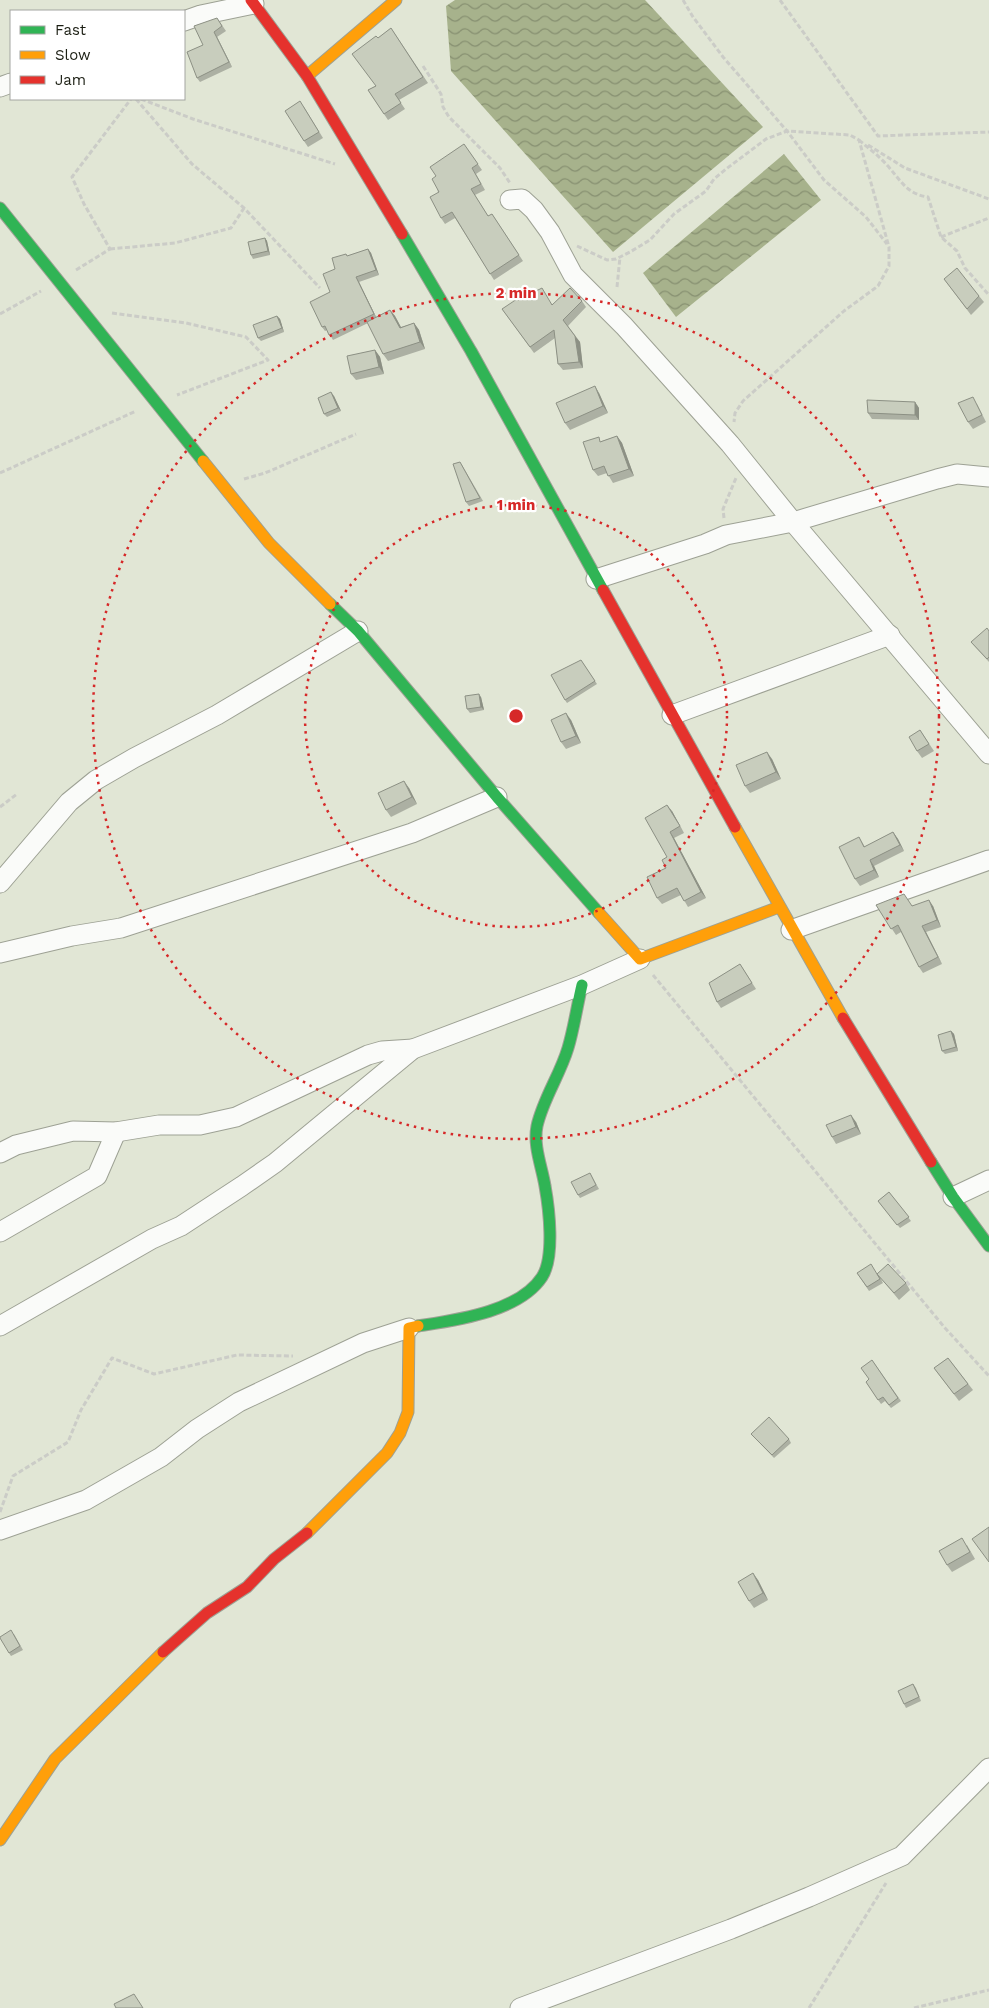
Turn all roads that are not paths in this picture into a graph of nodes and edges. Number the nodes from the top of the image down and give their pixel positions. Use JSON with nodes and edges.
{"nodes":[{"id":1,"x":396,"y":0,"type":"edge"},
{"id":2,"x":252,"y":2,"type":"edge"},
{"id":3,"x":185,"y":21,"type":"edge"},
{"id":4,"x":307,"y":76,"type":"junction"},
{"id":5,"x":516,"y":199,"type":"road end"},
{"id":6,"x":0,"y":208,"type":"edge"},
{"id":7,"x":989,"y":477,"type":"edge"},
{"id":8,"x":793,"y":522,"type":"junction"},
{"id":9,"x":596,"y":579,"type":"junction"},
{"id":10,"x":358,"y":631,"type":"junction"},
{"id":11,"x":890,"y":635,"type":"junction"},
{"id":12,"x":672,"y":715,"type":"junction"},
{"id":13,"x":989,"y":754,"type":"edge"},
{"id":14,"x":497,"y":797,"type":"junction"},
{"id":15,"x":989,"y":860,"type":"edge"},
{"id":16,"x":0,"y":883,"type":"edge"},
{"id":17,"x":779,"y":907,"type":"junction"},
{"id":18,"x":791,"y":930,"type":"junction"},
{"id":19,"x":0,"y":953,"type":"edge"},
{"id":20,"x":640,"y":960,"type":"junction"},
{"id":21,"x":582,"y":985,"type":"junction"},
{"id":22,"x":413,"y":1049,"type":"junction"},
{"id":23,"x":116,"y":1132,"type":"junction"},
{"id":24,"x":0,"y":1153,"type":"edge"},
{"id":25,"x":989,"y":1180,"type":"edge"},
{"id":26,"x":952,"y":1197,"type":"junction"},
{"id":27,"x":0,"y":1232,"type":"edge"},
{"id":28,"x":989,"y":1246,"type":"edge"},
{"id":29,"x":0,"y":1326,"type":"edge"},
{"id":30,"x":409,"y":1328,"type":"junction"},
{"id":31,"x":0,"y":1530,"type":"edge"},
{"id":32,"x":989,"y":1768,"type":"edge"},
{"id":33,"x":0,"y":1840,"type":"edge"},
{"id":34,"x":520,"y":2008,"type":"edge"}],
"edges":[{"from":1,"to":4,"type":"street"},
{"from":2,"to":3,"type":"street"},
{"from":2,"to":4,"type":"street"},
{"from":4,"to":9,"type":"street"},
{"from":5,"to":8,"type":"street"},
{"from":6,"to":10,"type":"street"},
{"from":7,"to":8,"type":"street"},
{"from":8,"to":9,"type":"street"},
{"from":8,"to":11,"type":"street"},
{"from":9,"to":12,"type":"street"},
{"from":10,"to":14,"type":"street"},
{"from":10,"to":16,"type":"street"},
{"from":11,"to":12,"type":"street"},
{"from":11,"to":13,"type":"street"},
{"from":12,"to":17,"type":"street"},
{"from":14,"to":19,"type":"street"},
{"from":14,"to":20,"type":"street"},
{"from":15,"to":18,"type":"street"},
{"from":17,"to":18,"type":"street"},
{"from":17,"to":20,"type":"street"},
{"from":18,"to":26,"type":"street"},
{"from":20,"to":21,"type":"street"},
{"from":21,"to":22,"type":"street"},
{"from":21,"to":30,"type":"street"},
{"from":22,"to":23,"type":"street"},
{"from":22,"to":29,"type":"street"},
{"from":23,"to":24,"type":"street"},
{"from":23,"to":27,"type":"street"},
{"from":25,"to":26,"type":"street"},
{"from":26,"to":28,"type":"street"},
{"from":30,"to":31,"type":"street"},
{"from":30,"to":33,"type":"street"},
{"from":32,"to":34,"type":"street"}]}
